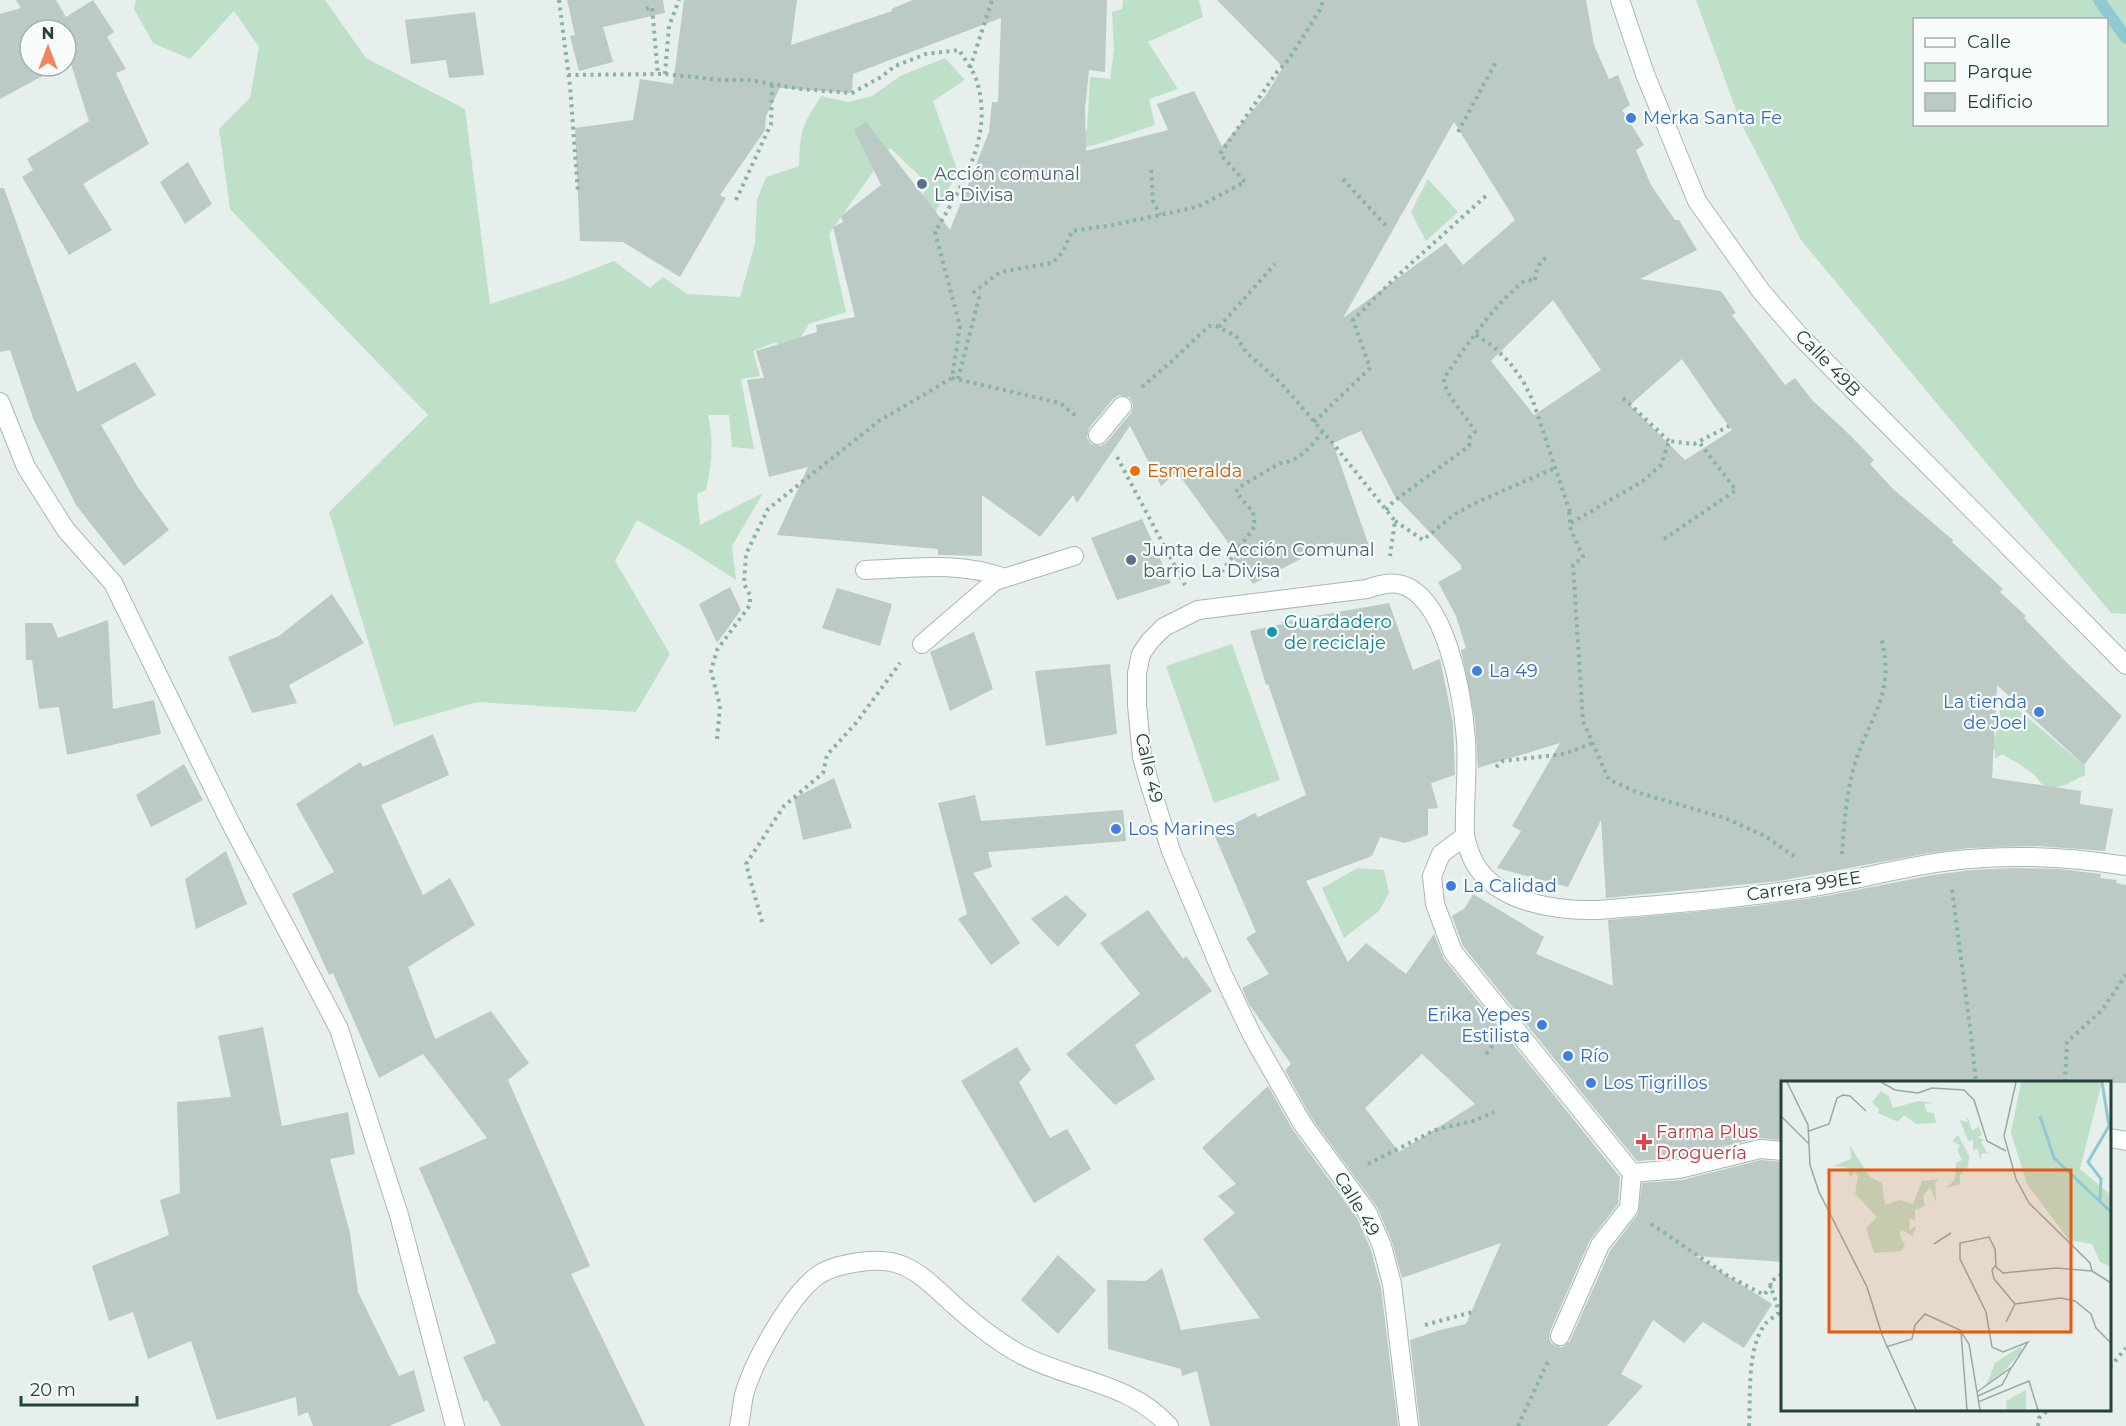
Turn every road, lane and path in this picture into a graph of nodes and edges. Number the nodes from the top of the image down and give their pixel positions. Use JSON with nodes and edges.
{"nodes":[{"id":1,"x":559,"y":0,"type":"edge"},
{"id":2,"x":679,"y":0,"type":"edge"},
{"id":3,"x":992,"y":0,"type":"edge"},
{"id":4,"x":1323,"y":0,"type":"edge"},
{"id":5,"x":1620,"y":0,"type":"edge"},
{"id":6,"x":646,"y":9,"type":"dead end"},
{"id":7,"x":1496,"y":62,"type":"dead end"},
{"id":8,"x":970,"y":69,"type":"junction"},
{"id":9,"x":665,"y":74,"type":"junction"},
{"id":10,"x":568,"y":75,"type":"junction"},
{"id":11,"x":658,"y":75,"type":"junction"},
{"id":12,"x":772,"y":85,"type":"junction"},
{"id":13,"x":1458,"y":132,"type":"dead end"},
{"id":14,"x":1151,"y":170,"type":"dead end"},
{"id":15,"x":1343,"y":179,"type":"dead end"},
{"id":16,"x":578,"y":193,"type":"dead end"},
{"id":17,"x":1489,"y":193,"type":"dead end"},
{"id":18,"x":736,"y":200,"type":"dead end"},
{"id":19,"x":1160,"y":215,"type":"junction"},
{"id":20,"x":1388,"y":228,"type":"dead end"},
{"id":21,"x":1546,"y":258,"type":"dead end"},
{"id":22,"x":1275,"y":264,"type":"dead end"},
{"id":23,"x":1219,"y":327,"type":"junction"},
{"id":24,"x":1476,"y":334,"type":"junction"},
{"id":25,"x":952,"y":378,"type":"junction"},
{"id":26,"x":958,"y":379,"type":"junction"},
{"id":27,"x":1623,"y":398,"type":"dead end"},
{"id":28,"x":0,"y":402,"type":"edge"},
{"id":29,"x":1122,"y":406,"type":"joint"},
{"id":30,"x":1314,"y":422,"type":"junction"},
{"id":31,"x":1729,"y":426,"type":"dead end"},
{"id":32,"x":1322,"y":432,"type":"junction"},
{"id":33,"x":1098,"y":435,"type":"junction"},
{"id":34,"x":1669,"y":441,"type":"junction"},
{"id":35,"x":1699,"y":442,"type":"junction"},
{"id":36,"x":1555,"y":468,"type":"junction"},
{"id":37,"x":1386,"y":510,"type":"junction"},
{"id":38,"x":1569,"y":512,"type":"junction"},
{"id":39,"x":1395,"y":521,"type":"junction"},
{"id":40,"x":1665,"y":538,"type":"dead end"},
{"id":41,"x":1074,"y":556,"type":"dead end"},
{"id":42,"x":865,"y":570,"type":"dead end"},
{"id":43,"x":1005,"y":578,"type":"junction"},
{"id":44,"x":1383,"y":584,"type":"junction"},
{"id":45,"x":1198,"y":610,"type":"junction"},
{"id":46,"x":1881,"y":637,"type":"dead end"},
{"id":47,"x":922,"y":644,"type":"joint"},
{"id":48,"x":2126,"y":665,"type":"edge"},
{"id":49,"x":717,"y":739,"type":"dead end"},
{"id":50,"x":1593,"y":743,"type":"junction"},
{"id":51,"x":1464,"y":798,"type":"junction"},
{"id":52,"x":1465,"y":836,"type":"junction"},
{"id":53,"x":1948,"y":861,"type":"junction"},
{"id":54,"x":2126,"y":866,"type":"edge"},
{"id":55,"x":1837,"y":874,"type":"junction"},
{"id":56,"x":1489,"y":879,"type":"joint"},
{"id":57,"x":762,"y":922,"type":"dead end"},
{"id":58,"x":2126,"y":975,"type":"edge"},
{"id":59,"x":1976,"y":1081,"type":"edge"},
{"id":60,"x":2066,"y":1081,"type":"edge"},
{"id":61,"x":1494,"y":1112,"type":"dead end"},
{"id":62,"x":2111,"y":1138,"type":"edge"},
{"id":63,"x":2126,"y":1142,"type":"edge"},
{"id":64,"x":1781,"y":1151,"type":"edge"},
{"id":65,"x":1632,"y":1173,"type":"junction"},
{"id":66,"x":1343,"y":1178,"type":"junction"},
{"id":67,"x":1629,"y":1208,"type":"junction"},
{"id":68,"x":1781,"y":1275,"type":"edge"},
{"id":69,"x":1771,"y":1286,"type":"junction"},
{"id":70,"x":1476,"y":1311,"type":"dead end"},
{"id":71,"x":1398,"y":1332,"type":"junction"},
{"id":72,"x":1560,"y":1336,"type":"joint"},
{"id":73,"x":2126,"y":1348,"type":"edge"},
{"id":74,"x":2111,"y":1364,"type":"edge"},
{"id":75,"x":2047,"y":1411,"type":"edge"},
{"id":76,"x":1166,"y":1425,"type":"edge"},
{"id":77,"x":455,"y":1426,"type":"edge"},
{"id":78,"x":739,"y":1426,"type":"edge"},
{"id":79,"x":1409,"y":1426,"type":"edge"},
{"id":80,"x":1518,"y":1426,"type":"edge"},
{"id":81,"x":1749,"y":1426,"type":"edge"},
{"id":82,"x":2038,"y":1426,"type":"edge"}],
"edges":[{"from":1,"to":10,"type":"path"},
{"from":2,"to":9,"type":"path"},
{"from":3,"to":8,"type":"path"},
{"from":4,"to":19,"type":"path"},
{"from":5,"to":48,"type":"street","name":"Calle 49B"},
{"from":6,"to":11,"type":"path"},
{"from":7,"to":13,"type":"path"},
{"from":8,"to":12,"type":"path"},
{"from":8,"to":25,"type":"path"},
{"from":9,"to":11,"type":"path"},
{"from":9,"to":12,"type":"path"},
{"from":10,"to":11,"type":"path"},
{"from":10,"to":16,"type":"path"},
{"from":12,"to":18,"type":"path"},
{"from":14,"to":19,"type":"path"},
{"from":15,"to":20,"type":"path"},
{"from":17,"to":30,"type":"path"},
{"from":19,"to":26,"type":"path"},
{"from":21,"to":24,"type":"path"},
{"from":22,"to":23,"type":"path"},
{"from":23,"to":29,"type":"path"},
{"from":23,"to":30,"type":"path"},
{"from":24,"to":36,"type":"path"},
{"from":24,"to":37,"type":"path"},
{"from":25,"to":26,"type":"path"},
{"from":25,"to":49,"type":"path"},
{"from":26,"to":33,"type":"path"},
{"from":27,"to":34,"type":"path"},
{"from":28,"to":77,"type":"street"},
{"from":29,"to":33,"type":"street"},
{"from":30,"to":32,"type":"path"},
{"from":31,"to":35,"type":"path"},
{"from":32,"to":37,"type":"path"},
{"from":32,"to":45,"type":"path"},
{"from":33,"to":45,"type":"path"},
{"from":34,"to":35,"type":"path"},
{"from":34,"to":38,"type":"path"},
{"from":35,"to":40,"type":"path"},
{"from":36,"to":38,"type":"path"},
{"from":36,"to":39,"type":"path"},
{"from":37,"to":39,"type":"path"},
{"from":38,"to":50,"type":"path"},
{"from":39,"to":44,"type":"path"},
{"from":41,"to":43,"type":"street"},
{"from":42,"to":43,"type":"street"},
{"from":43,"to":47,"type":"street"},
{"from":44,"to":45,"type":"street","name":"Calle 49"},
{"from":44,"to":51,"type":"street","name":"Calle 49"},
{"from":45,"to":66,"type":"street","name":"Calle 49"},
{"from":46,"to":55,"type":"path"},
{"from":47,"to":57,"type":"path"},
{"from":50,"to":51,"type":"path"},
{"from":50,"to":55,"type":"path"},
{"from":51,"to":52,"type":"street","name":"Calle 49"},
{"from":52,"to":56,"type":"street","name":"Calle 49"},
{"from":52,"to":65,"type":"street"},
{"from":53,"to":54,"type":"street","name":"Carrera 99EE"},
{"from":53,"to":55,"type":"street","name":"Carrera 99EE"},
{"from":53,"to":59,"type":"path"},
{"from":55,"to":56,"type":"street","name":"Carrera 99EE"},
{"from":58,"to":60,"type":"path"},
{"from":61,"to":66,"type":"path"},
{"from":62,"to":63,"type":"street"},
{"from":64,"to":65,"type":"street"},
{"from":65,"to":67,"type":"street"},
{"from":66,"to":71,"type":"street","name":"Calle 49"},
{"from":67,"to":69,"type":"path"},
{"from":67,"to":72,"type":"street"},
{"from":68,"to":69,"type":"path"},
{"from":69,"to":81,"type":"path"},
{"from":70,"to":71,"type":"path"},
{"from":71,"to":79,"type":"street","name":"Calle 49"},
{"from":72,"to":80,"type":"path"},
{"from":73,"to":74,"type":"path"},
{"from":75,"to":82,"type":"path"},
{"from":76,"to":78,"type":"street"}]}
